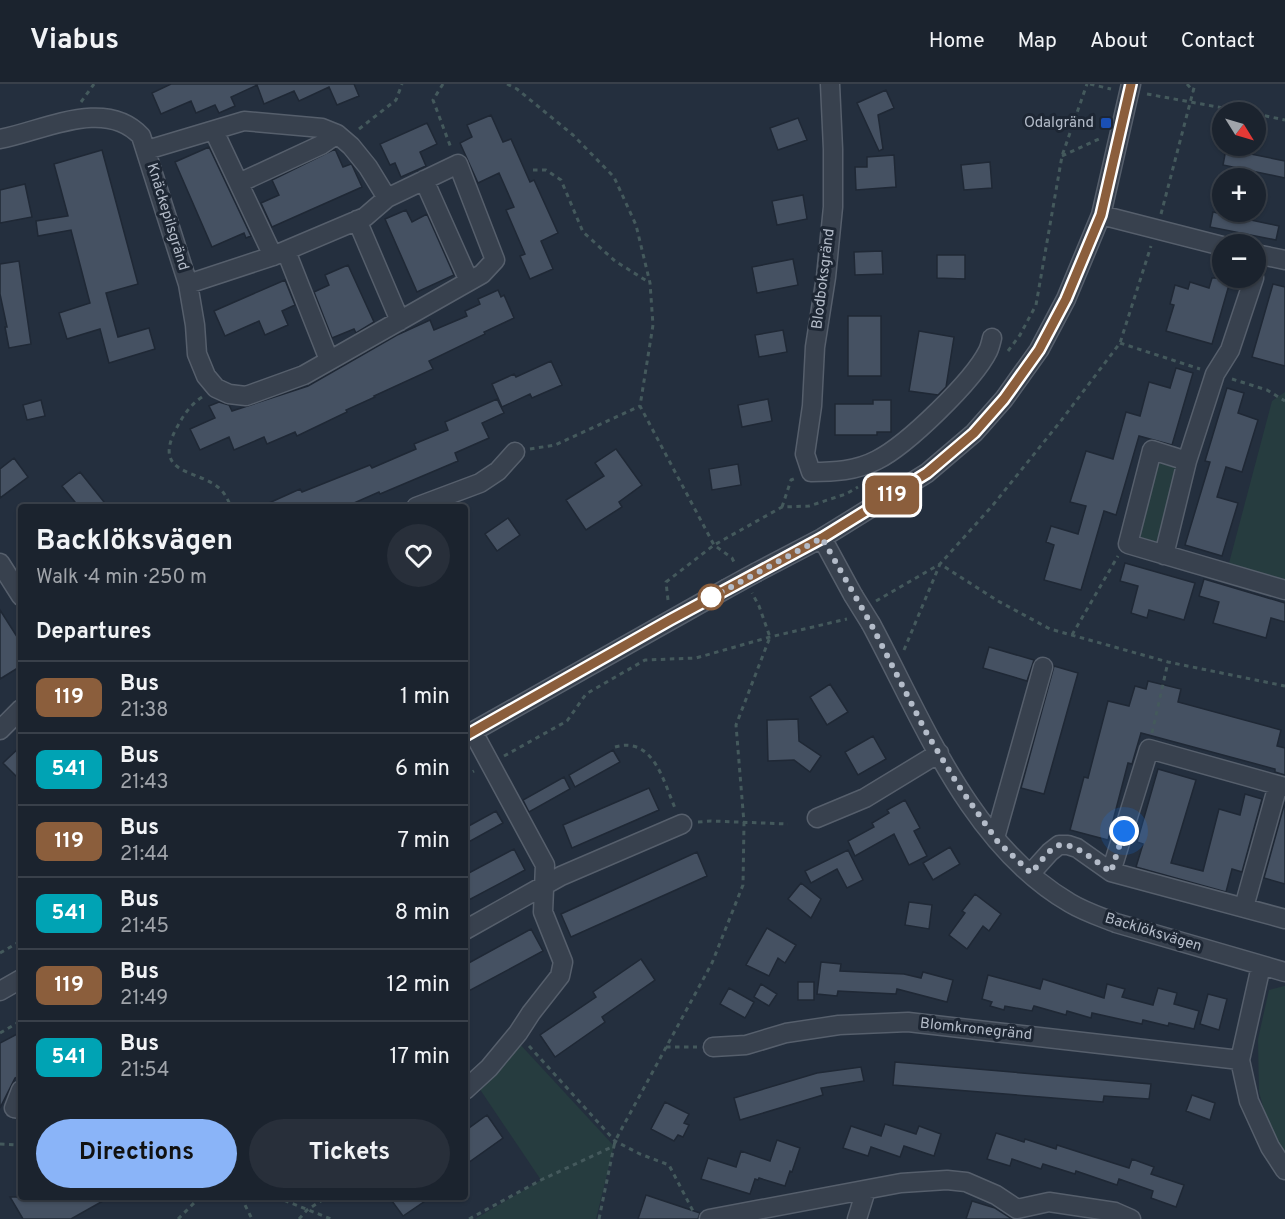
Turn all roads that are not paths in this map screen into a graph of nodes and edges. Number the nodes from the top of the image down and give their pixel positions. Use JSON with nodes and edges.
{"nodes":[{"id":1,"x":830,"y":84,"type":"edge"},
{"id":2,"x":1131,"y":84,"type":"edge"},
{"id":3,"x":214,"y":131,"type":"junction"},
{"id":4,"x":341,"y":137,"type":"junction"},
{"id":5,"x":0,"y":139,"type":"edge"},
{"id":6,"x":147,"y":150,"type":"junction"},
{"id":7,"x":424,"y":180,"type":"junction"},
{"id":8,"x":239,"y":183,"type":"junction"},
{"id":9,"x":387,"y":198,"type":"junction"},
{"id":10,"x":1101,"y":215,"type":"junction"},
{"id":11,"x":357,"y":220,"type":"junction"},
{"id":12,"x":1212,"y":243,"type":"edge"},
{"id":13,"x":279,"y":253,"type":"junction"},
{"id":14,"x":1266,"y":260,"type":"edge"},
{"id":15,"x":1285,"y":260,"type":"edge"},
{"id":16,"x":469,"y":281,"type":"junction"},
{"id":17,"x":188,"y":284,"type":"junction"},
{"id":18,"x":1251,"y":288,"type":"edge"},
{"id":19,"x":400,"y":321,"type":"junction"},
{"id":20,"x":992,"y":338,"type":"dead end"},
{"id":21,"x":329,"y":360,"type":"junction"},
{"id":22,"x":515,"y":452,"type":"road end"},
{"id":23,"x":1187,"y":461,"type":"junction"},
{"id":24,"x":424,"y":504,"type":"edge"},
{"id":25,"x":822,"y":538,"type":"junction"},
{"id":26,"x":1164,"y":555,"type":"junction"},
{"id":27,"x":0,"y":563,"type":"edge"},
{"id":28,"x":1285,"y":590,"type":"edge"},
{"id":29,"x":18,"y":591,"type":"edge"},
{"id":30,"x":1043,"y":667,"type":"dead end"},
{"id":31,"x":18,"y":712,"type":"edge"},
{"id":32,"x":0,"y":730,"type":"edge"},
{"id":33,"x":469,"y":734,"type":"edge"},
{"id":34,"x":939,"y":753,"type":"junction"},
{"id":35,"x":1281,"y":786,"type":"edge"},
{"id":36,"x":817,"y":818,"type":"dead end"},
{"id":37,"x":682,"y":824,"type":"road end"},
{"id":38,"x":995,"y":838,"type":"junction"},
{"id":39,"x":1111,"y":872,"type":"junction"},
{"id":40,"x":1031,"y":873,"type":"junction"},
{"id":41,"x":544,"y":885,"type":"junction"},
{"id":42,"x":1244,"y":908,"type":"junction"},
{"id":43,"x":1285,"y":919,"type":"edge"},
{"id":44,"x":468,"y":928,"type":"edge"},
{"id":45,"x":1261,"y":966,"type":"junction"},
{"id":46,"x":1285,"y":972,"type":"edge"},
{"id":47,"x":18,"y":981,"type":"edge"},
{"id":48,"x":0,"y":991,"type":"edge"},
{"id":49,"x":713,"y":1047,"type":"road end"},
{"id":50,"x":1240,"y":1060,"type":"junction"},
{"id":51,"x":468,"y":1087,"type":"edge"},
{"id":52,"x":18,"y":1098,"type":"edge"},
{"id":53,"x":18,"y":1109,"type":"edge"},
{"id":54,"x":1285,"y":1170,"type":"edge"},
{"id":55,"x":866,"y":1190,"type":"junction"},
{"id":56,"x":1015,"y":1214,"type":"edge"},
{"id":57,"x":709,"y":1219,"type":"edge"},
{"id":58,"x":857,"y":1219,"type":"edge"},
{"id":59,"x":1131,"y":1219,"type":"edge"}],
"edges":[{"from":1,"to":20,"type":"street","name":"Blodboksgränd"},
{"from":2,"to":10,"type":"street"},
{"from":3,"to":4,"type":"street","name":"Knäckepilsgränd"},
{"from":3,"to":6,"type":"street","name":"Knäckepilsgränd"},
{"from":3,"to":8,"type":"street"},
{"from":4,"to":8,"type":"street"},
{"from":4,"to":9,"type":"street"},
{"from":5,"to":6,"type":"street","name":"Knäckepilsgränd"},
{"from":6,"to":17,"type":"street","name":"Knäckepilsgränd"},
{"from":7,"to":9,"type":"street","name":"Knäckepilsgränd"},
{"from":7,"to":16,"type":"street"},
{"from":7,"to":16,"type":"street","name":"Knäckepilsgränd"},
{"from":8,"to":13,"type":"street"},
{"from":9,"to":11,"type":"street","name":"Knäckepilsgränd"},
{"from":10,"to":12,"type":"street"},
{"from":10,"to":25,"type":"street"},
{"from":11,"to":13,"type":"street","name":"Knäckepilsgränd"},
{"from":11,"to":19,"type":"street"},
{"from":13,"to":17,"type":"street","name":"Knäckepilsgränd"},
{"from":13,"to":21,"type":"street"},
{"from":14,"to":15,"type":"street"},
{"from":16,"to":19,"type":"street"},
{"from":17,"to":21,"type":"street","name":"Knäckepilsgränd"},
{"from":18,"to":23,"type":"street"},
{"from":19,"to":21,"type":"street"},
{"from":22,"to":24,"type":"street"},
{"from":23,"to":26,"type":"street"},
{"from":23,"to":26,"type":"street"},
{"from":25,"to":33,"type":"street","bridge":true},
{"from":25,"to":34,"type":"street","name":"Backlöksvägen","bridge":true},
{"from":26,"to":28,"type":"street"},
{"from":27,"to":29,"type":"street"},
{"from":30,"to":38,"type":"street"},
{"from":31,"to":32,"type":"street"},
{"from":33,"to":41,"type":"street"},
{"from":34,"to":36,"type":"street"},
{"from":34,"to":38,"type":"street","name":"Backlöksvägen"},
{"from":35,"to":39,"type":"street"},
{"from":35,"to":42,"type":"street"},
{"from":37,"to":41,"type":"street"},
{"from":38,"to":40,"type":"street","name":"Backlöksvägen"},
{"from":39,"to":40,"type":"street"},
{"from":39,"to":42,"type":"street"},
{"from":40,"to":45,"type":"street","name":"Backlöksvägen"},
{"from":41,"to":44,"type":"street"},
{"from":41,"to":51,"type":"street"},
{"from":42,"to":43,"type":"street"},
{"from":45,"to":46,"type":"street","name":"Backlöksvägen"},
{"from":45,"to":50,"type":"street"},
{"from":47,"to":48,"type":"street"},
{"from":49,"to":50,"type":"street","name":"Blomkronegränd"},
{"from":50,"to":54,"type":"street"},
{"from":52,"to":53,"type":"street"},
{"from":55,"to":56,"type":"street"},
{"from":55,"to":57,"type":"street"},
{"from":55,"to":58,"type":"street"},
{"from":56,"to":59,"type":"street"}]}
